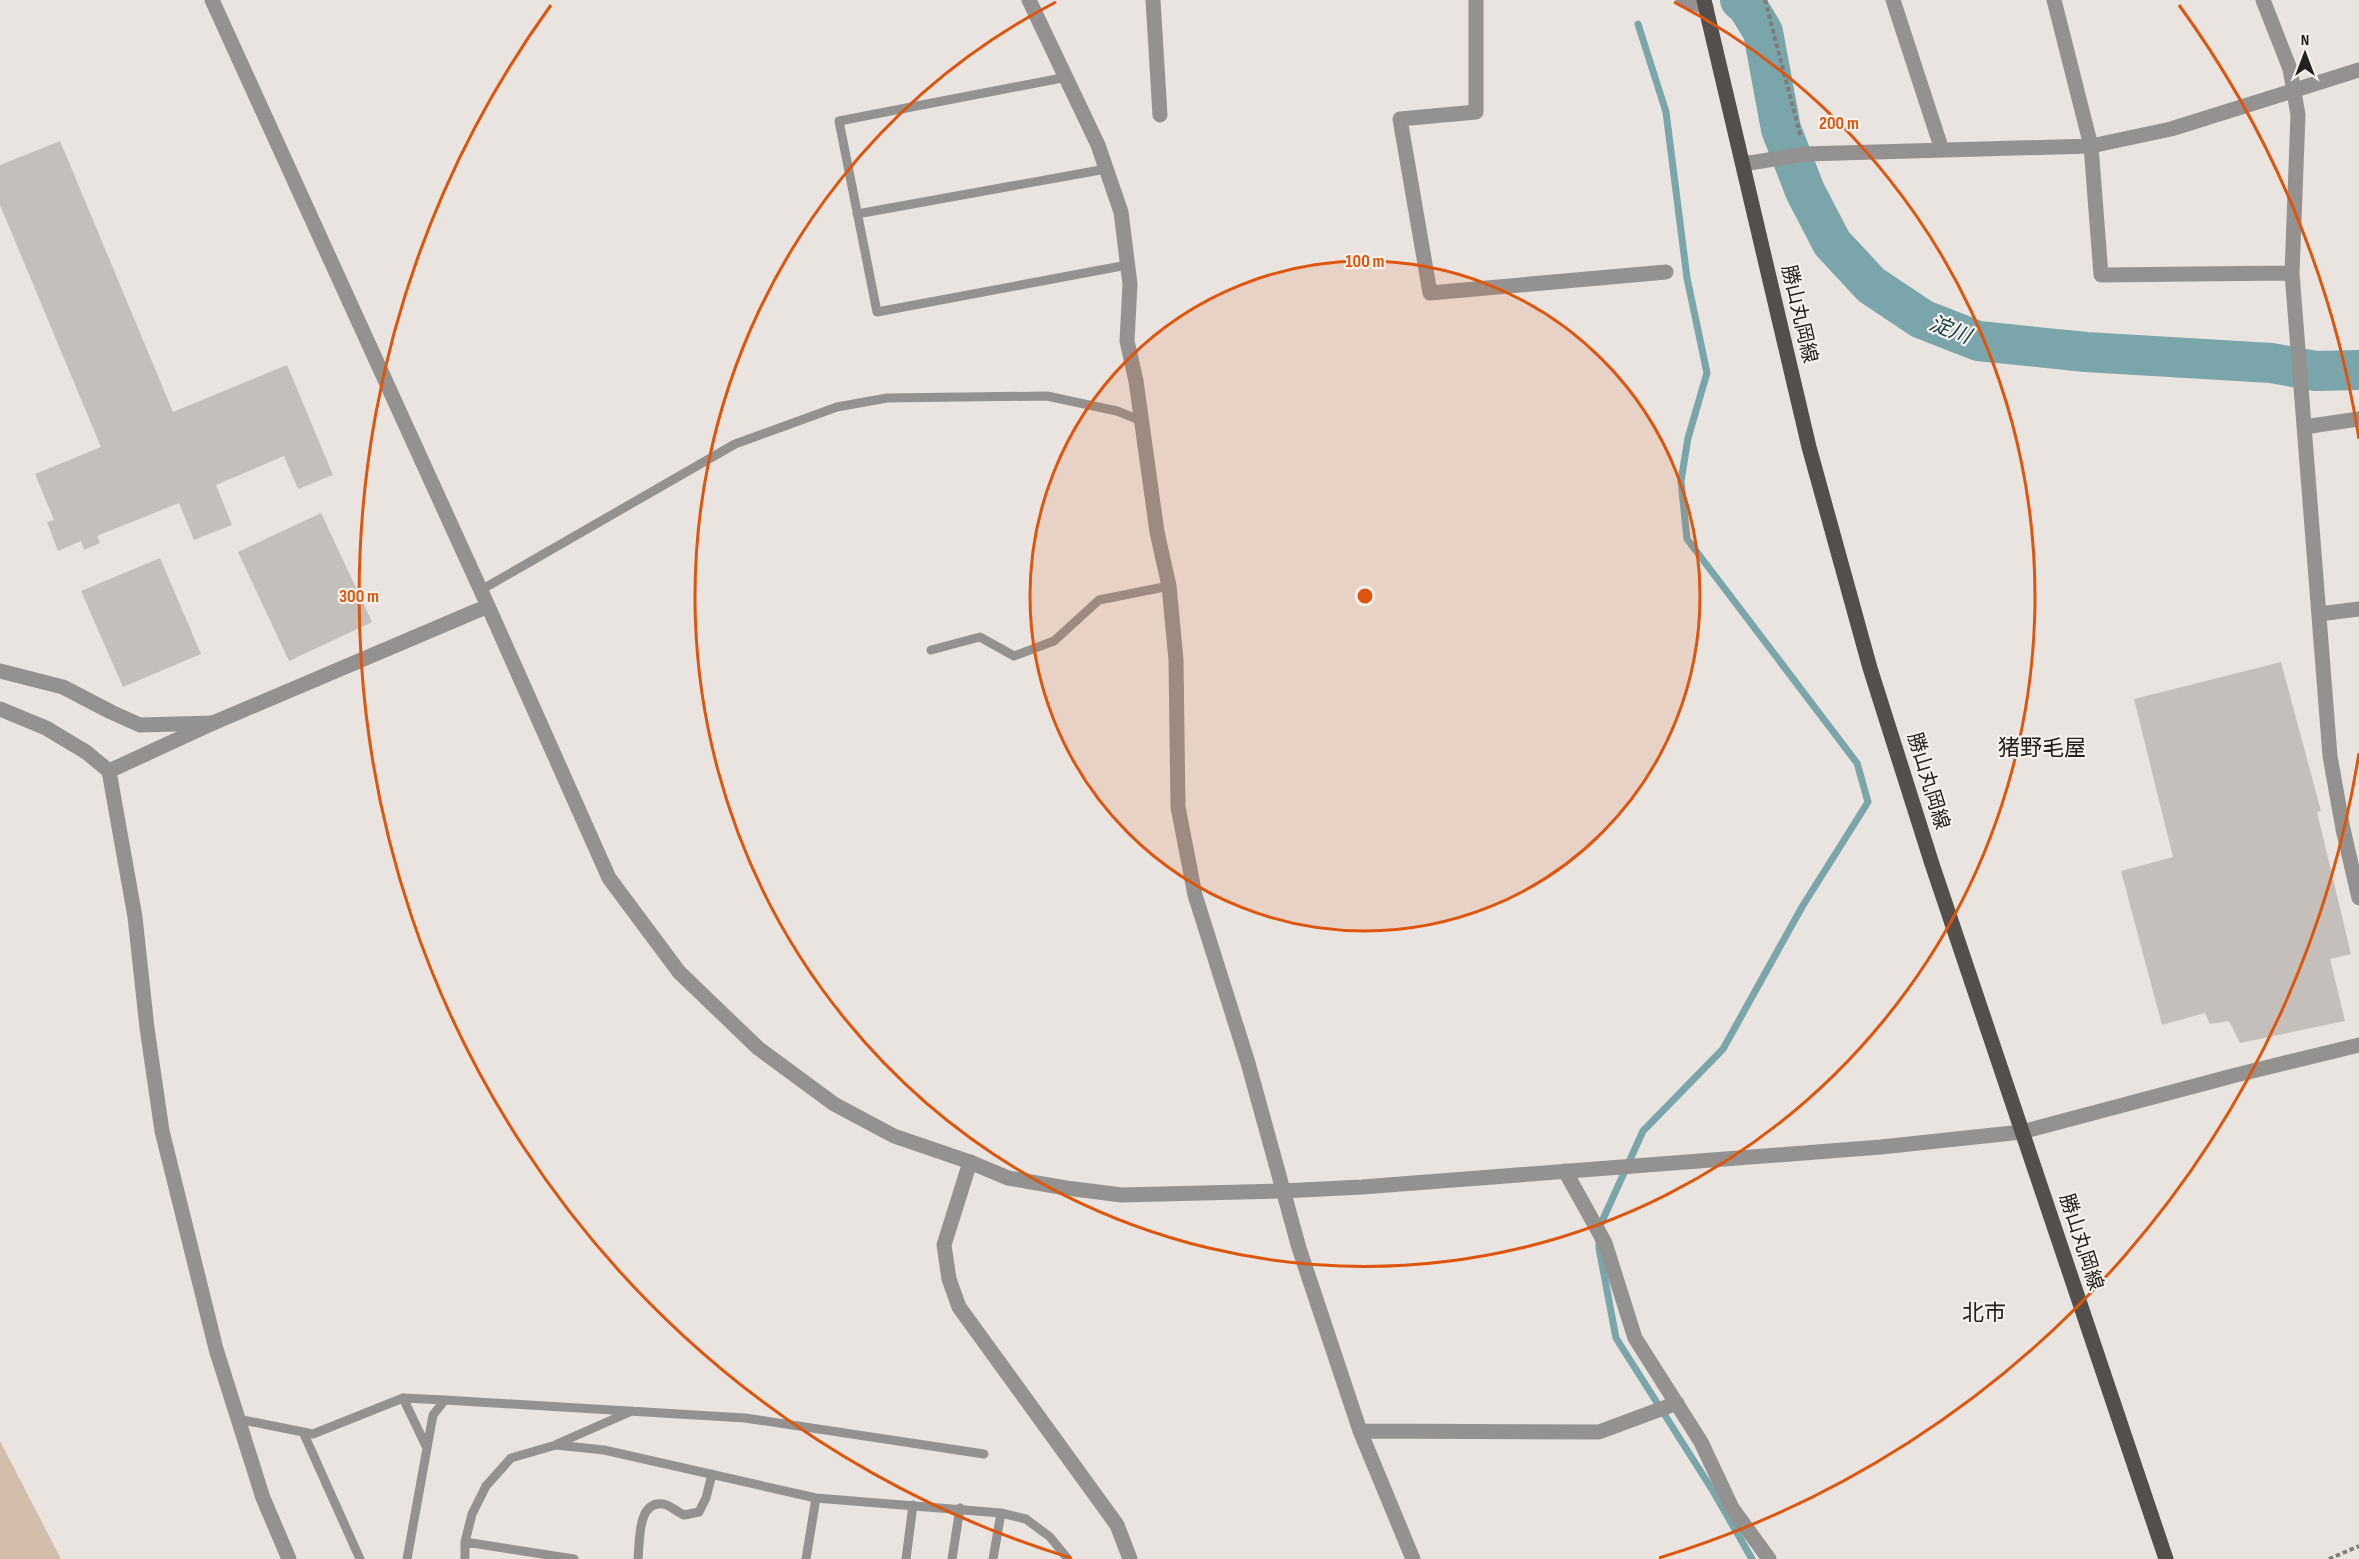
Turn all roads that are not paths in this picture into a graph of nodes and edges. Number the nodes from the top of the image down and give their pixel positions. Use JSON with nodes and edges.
{"nodes":[{"id":1,"x":212,"y":0,"type":"edge"},
{"id":2,"x":1029,"y":0,"type":"edge"},
{"id":3,"x":1153,"y":0,"type":"edge"},
{"id":4,"x":1476,"y":0,"type":"edge"},
{"id":5,"x":1683,"y":0,"type":"edge"},
{"id":6,"x":1893,"y":0,"type":"edge"},
{"id":7,"x":2054,"y":0,"type":"edge"},
{"id":8,"x":2263,"y":0,"type":"edge"},
{"id":9,"x":1705,"y":3,"type":"edge"},
{"id":10,"x":2359,"y":70,"type":"edge"},
{"id":11,"x":1067,"y":77,"type":"junction"},
{"id":12,"x":2294,"y":92,"type":"junction"},
{"id":13,"x":1160,"y":115,"type":"dead end"},
{"id":14,"x":2091,"y":146,"type":"junction"},
{"id":15,"x":1942,"y":150,"type":"junction"},
{"id":16,"x":1743,"y":164,"type":"junction"},
{"id":17,"x":1106,"y":169,"type":"junction"},
{"id":18,"x":857,"y":214,"type":"junction"},
{"id":19,"x":1127,"y":265,"type":"junction"},
{"id":20,"x":1666,"y":272,"type":"dead end"},
{"id":21,"x":2292,"y":273,"type":"junction"},
{"id":22,"x":2359,"y":419,"type":"edge"},
{"id":23,"x":1142,"y":421,"type":"junction"},
{"id":24,"x":2304,"y":427,"type":"junction"},
{"id":25,"x":1169,"y":585,"type":"junction"},
{"id":26,"x":481,"y":590,"type":"junction"},
{"id":27,"x":488,"y":606,"type":"junction"},
{"id":28,"x":2359,"y":609,"type":"edge"},
{"id":29,"x":2319,"y":614,"type":"junction"},
{"id":30,"x":931,"y":650,"type":"dead end"},
{"id":31,"x":0,"y":671,"type":"edge"},
{"id":32,"x":0,"y":709,"type":"edge"},
{"id":33,"x":213,"y":723,"type":"junction"},
{"id":34,"x":109,"y":771,"type":"junction"},
{"id":35,"x":2359,"y":898,"type":"edge"},
{"id":36,"x":2359,"y":1045,"type":"edge"},
{"id":37,"x":2022,"y":1132,"type":"junction"},
{"id":38,"x":969,"y":1162,"type":"junction"},
{"id":39,"x":1565,"y":1171,"type":"junction"},
{"id":40,"x":1282,"y":1191,"type":"junction"},
{"id":41,"x":404,"y":1398,"type":"junction"},
{"id":42,"x":444,"y":1400,"type":"junction"},
{"id":43,"x":1677,"y":1403,"type":"junction"},
{"id":44,"x":634,"y":1410,"type":"junction"},
{"id":45,"x":238,"y":1419,"type":"junction"},
{"id":46,"x":1360,"y":1431,"type":"junction"},
{"id":47,"x":303,"y":1432,"type":"junction"},
{"id":48,"x":556,"y":1445,"type":"junction"},
{"id":49,"x":426,"y":1446,"type":"junction"},
{"id":50,"x":984,"y":1454,"type":"dead end"},
{"id":51,"x":712,"y":1474,"type":"junction"},
{"id":52,"x":816,"y":1498,"type":"junction"},
{"id":53,"x":913,"y":1505,"type":"junction"},
{"id":54,"x":960,"y":1508,"type":"junction"},
{"id":55,"x":1001,"y":1513,"type":"junction"},
{"id":56,"x":465,"y":1542,"type":"junction"},
{"id":57,"x":289,"y":1559,"type":"edge"},
{"id":58,"x":360,"y":1559,"type":"edge"},
{"id":59,"x":407,"y":1559,"type":"edge"},
{"id":60,"x":465,"y":1559,"type":"edge"},
{"id":61,"x":574,"y":1559,"type":"edge"},
{"id":62,"x":638,"y":1559,"type":"edge"},
{"id":63,"x":806,"y":1559,"type":"edge"},
{"id":64,"x":906,"y":1559,"type":"edge"},
{"id":65,"x":952,"y":1559,"type":"edge"},
{"id":66,"x":993,"y":1559,"type":"edge"},
{"id":67,"x":1068,"y":1559,"type":"edge"},
{"id":68,"x":1130,"y":1559,"type":"edge"},
{"id":69,"x":1413,"y":1559,"type":"edge"},
{"id":70,"x":1769,"y":1559,"type":"edge"},
{"id":71,"x":2166,"y":1559,"type":"edge"}],
"edges":[{"from":1,"to":26,"type":"street"},
{"from":2,"to":11,"type":"street"},
{"from":3,"to":13,"type":"street"},
{"from":4,"to":20,"type":"street"},
{"from":5,"to":9,"type":"street"},
{"from":6,"to":15,"type":"street"},
{"from":7,"to":14,"type":"street"},
{"from":8,"to":12,"type":"street"},
{"from":9,"to":16,"type":"main road","name":"勝山丸岡線"},
{"from":10,"to":12,"type":"street"},
{"from":11,"to":17,"type":"street"},
{"from":11,"to":18,"type":"lane"},
{"from":12,"to":14,"type":"street"},
{"from":12,"to":21,"type":"street"},
{"from":14,"to":15,"type":"street"},
{"from":14,"to":21,"type":"street"},
{"from":15,"to":16,"type":"street"},
{"from":16,"to":37,"type":"main road","name":"勝山丸岡線"},
{"from":17,"to":18,"type":"lane"},
{"from":17,"to":19,"type":"street"},
{"from":18,"to":19,"type":"lane"},
{"from":19,"to":23,"type":"street"},
{"from":21,"to":24,"type":"street"},
{"from":22,"to":24,"type":"street"},
{"from":23,"to":25,"type":"street"},
{"from":23,"to":26,"type":"lane"},
{"from":24,"to":29,"type":"street"},
{"from":25,"to":30,"type":"lane"},
{"from":25,"to":40,"type":"street"},
{"from":26,"to":27,"type":"street"},
{"from":27,"to":33,"type":"street"},
{"from":27,"to":38,"type":"street"},
{"from":28,"to":29,"type":"street"},
{"from":29,"to":35,"type":"street"},
{"from":31,"to":33,"type":"street"},
{"from":32,"to":34,"type":"street"},
{"from":33,"to":34,"type":"street"},
{"from":34,"to":45,"type":"street"},
{"from":36,"to":37,"type":"street"},
{"from":37,"to":39,"type":"street"},
{"from":37,"to":71,"type":"main road","name":"勝山丸岡線"},
{"from":38,"to":40,"type":"street"},
{"from":38,"to":68,"type":"street"},
{"from":39,"to":40,"type":"street"},
{"from":39,"to":43,"type":"street"},
{"from":40,"to":46,"type":"street"},
{"from":41,"to":42,"type":"lane"},
{"from":41,"to":47,"type":"lane"},
{"from":41,"to":49,"type":"lane"},
{"from":42,"to":44,"type":"lane"},
{"from":42,"to":49,"type":"lane"},
{"from":43,"to":46,"type":"street"},
{"from":43,"to":70,"type":"street"},
{"from":44,"to":48,"type":"lane"},
{"from":44,"to":50,"type":"lane"},
{"from":45,"to":47,"type":"lane"},
{"from":45,"to":57,"type":"street"},
{"from":46,"to":69,"type":"street"},
{"from":47,"to":58,"type":"lane"},
{"from":48,"to":51,"type":"lane"},
{"from":48,"to":56,"type":"lane"},
{"from":49,"to":59,"type":"lane"},
{"from":51,"to":52,"type":"lane"},
{"from":51,"to":62,"type":"lane"},
{"from":52,"to":53,"type":"lane"},
{"from":52,"to":63,"type":"lane"},
{"from":53,"to":54,"type":"lane"},
{"from":53,"to":64,"type":"lane"},
{"from":54,"to":55,"type":"lane"},
{"from":54,"to":65,"type":"lane"},
{"from":55,"to":66,"type":"lane"},
{"from":55,"to":67,"type":"lane"},
{"from":56,"to":60,"type":"lane"},
{"from":56,"to":61,"type":"lane"}]}
